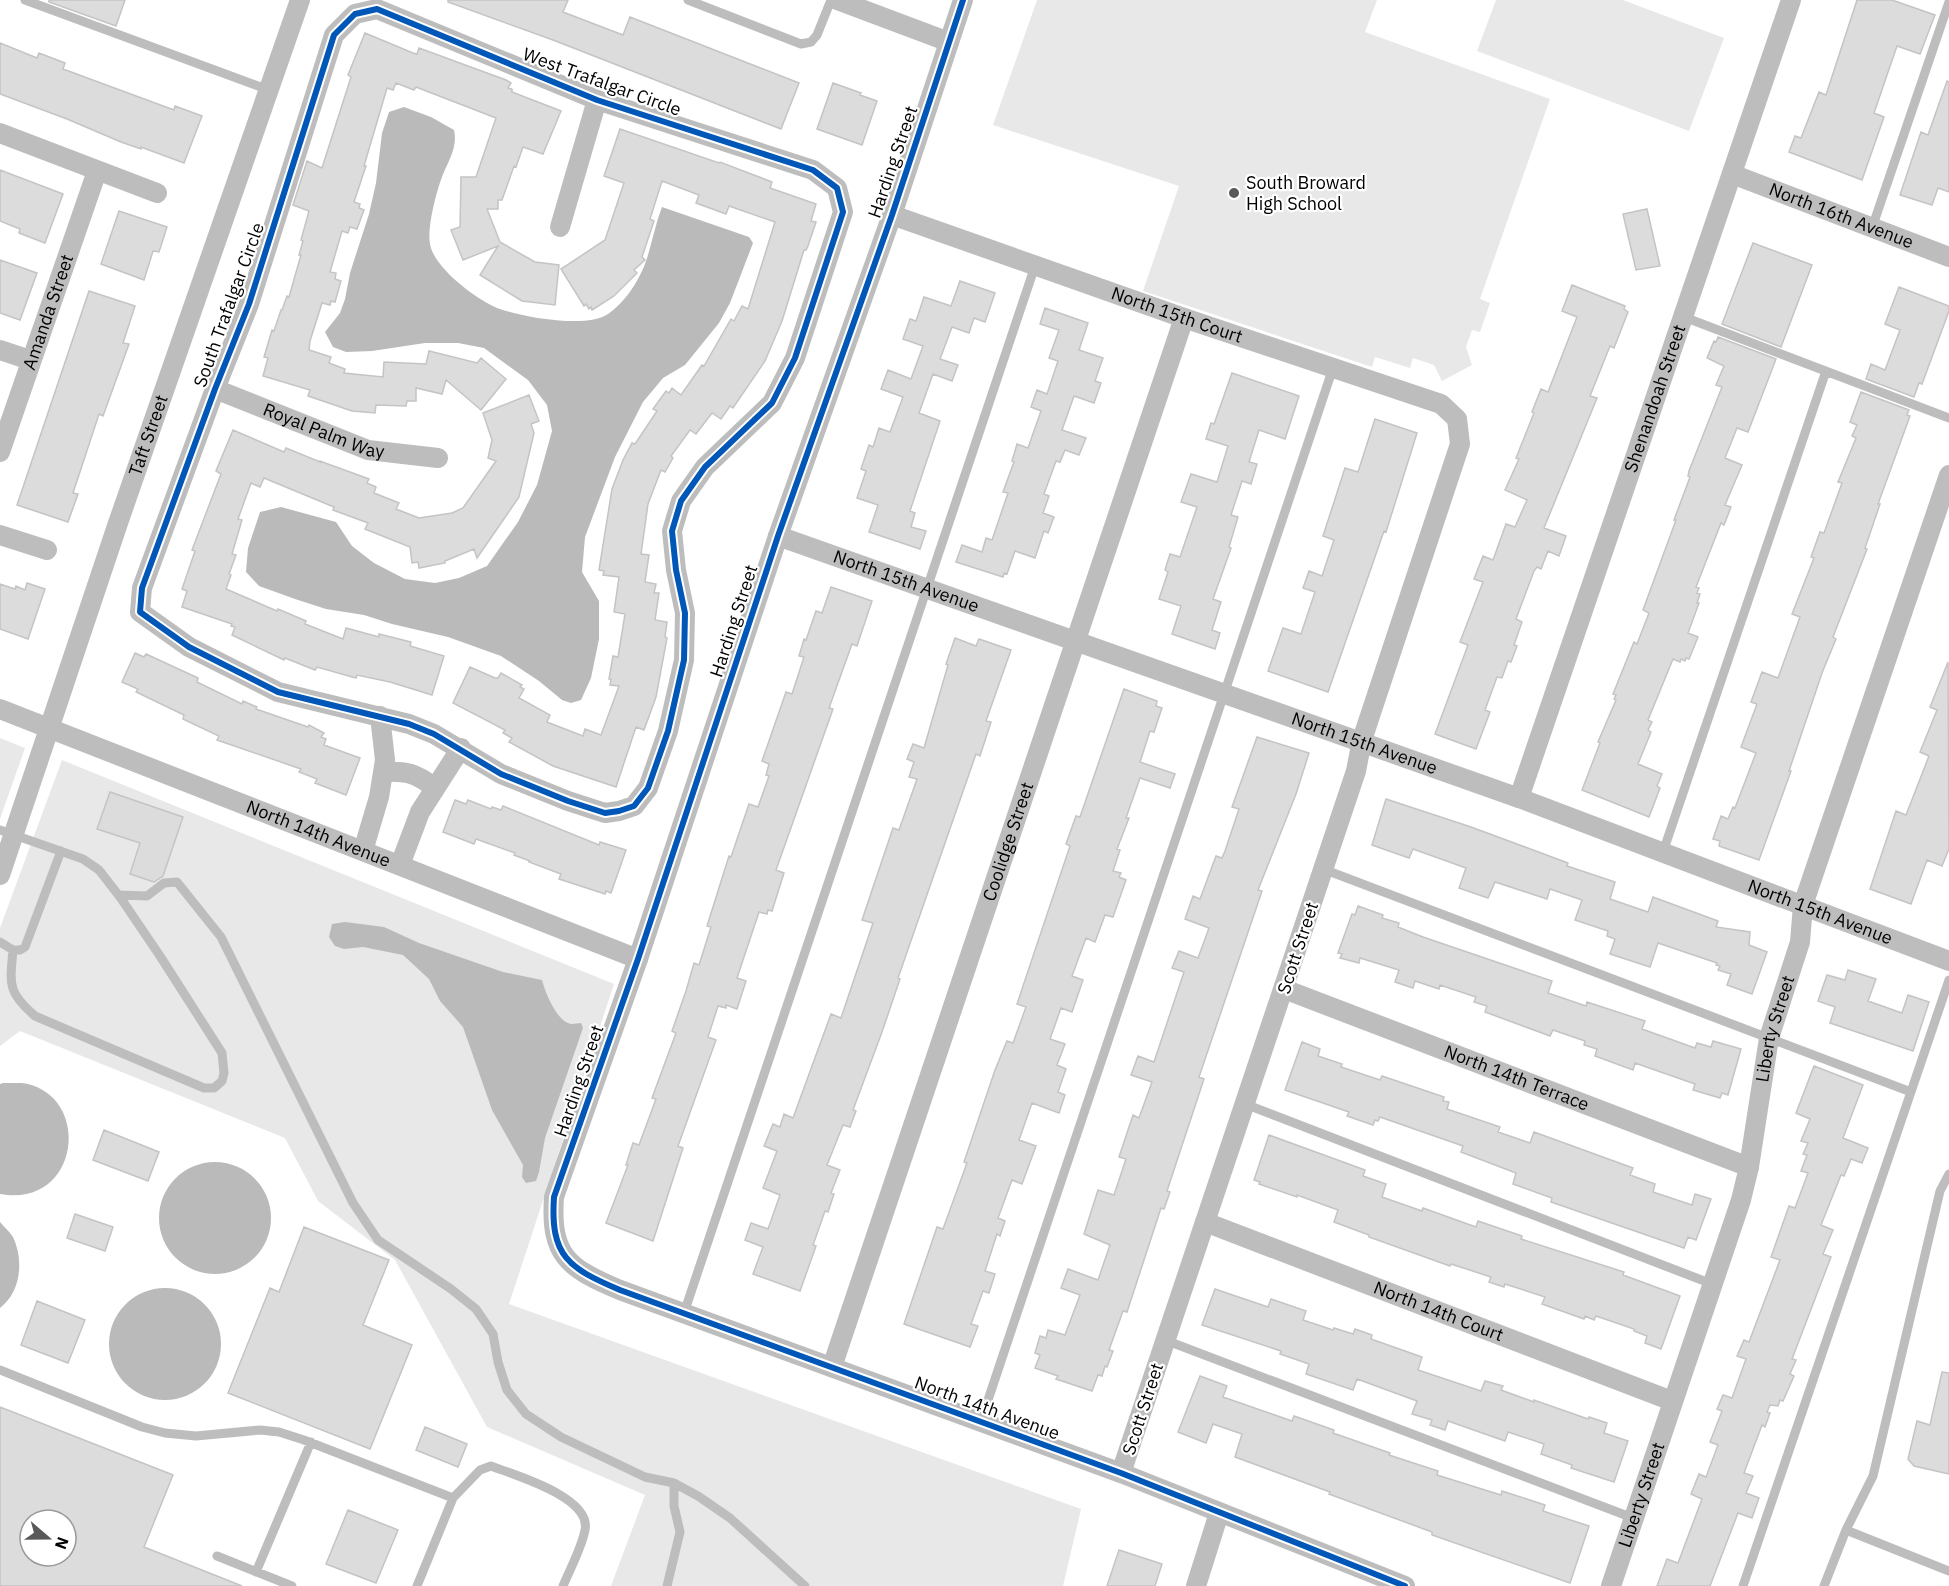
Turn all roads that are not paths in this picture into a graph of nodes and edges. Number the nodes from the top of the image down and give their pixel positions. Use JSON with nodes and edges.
{"nodes":[{"id":1,"x":25,"y":0,"type":"edge"},
{"id":2,"x":300,"y":0,"type":"edge"},
{"id":3,"x":688,"y":0,"type":"edge"},
{"id":4,"x":831,"y":0,"type":"edge"},
{"id":5,"x":837,"y":0,"type":"edge"},
{"id":6,"x":963,"y":0,"type":"edge"},
{"id":7,"x":1790,"y":0,"type":"edge"},
{"id":8,"x":1949,"y":2,"type":"edge"},
{"id":9,"x":355,"y":14,"type":"joint"},
{"id":10,"x":949,"y":42,"type":"junction"},
{"id":11,"x":269,"y":90,"type":"junction"},
{"id":12,"x":597,"y":100,"type":"junction"},
{"id":13,"x":0,"y":133,"type":"edge"},
{"id":14,"x":97,"y":171,"type":"junction"},
{"id":15,"x":1732,"y":174,"type":"junction"},
{"id":16,"x":157,"y":194,"type":"dead end"},
{"id":17,"x":892,"y":215,"type":"junction"},
{"id":18,"x":560,"y":227,"type":"dead end"},
{"id":19,"x":1872,"y":228,"type":"junction"},
{"id":20,"x":1949,"y":257,"type":"edge"},
{"id":21,"x":1035,"y":266,"type":"junction"},
{"id":22,"x":1684,"y":317,"type":"junction"},
{"id":23,"x":1184,"y":318,"type":"junction"},
{"id":24,"x":0,"y":350,"type":"edge"},
{"id":25,"x":30,"y":360,"type":"junction"},
{"id":26,"x":1333,"y":368,"type":"junction"},
{"id":27,"x":1826,"y":371,"type":"junction"},
{"id":28,"x":215,"y":389,"type":"junction"},
{"id":29,"x":1949,"y":418,"type":"edge"},
{"id":30,"x":1457,"y":419,"type":"joint"},
{"id":31,"x":0,"y":452,"type":"edge"},
{"id":32,"x":438,"y":458,"type":"dead end"},
{"id":33,"x":1949,"y":475,"type":"edge"},
{"id":34,"x":0,"y":535,"type":"edge"},
{"id":35,"x":778,"y":536,"type":"junction"},
{"id":36,"x":47,"y":550,"type":"dead end"},
{"id":37,"x":927,"y":589,"type":"junction"},
{"id":38,"x":1077,"y":642,"type":"junction"},
{"id":39,"x":1225,"y":693,"type":"junction"},
{"id":40,"x":0,"y":709,"type":"edge"},
{"id":41,"x":381,"y":716,"type":"junction"},
{"id":42,"x":50,"y":728,"type":"junction"},
{"id":43,"x":1362,"y":740,"type":"junction"},
{"id":44,"x":461,"y":748,"type":"junction"},
{"id":45,"x":384,"y":772,"type":"junction"},
{"id":46,"x":435,"y":787,"type":"junction"},
{"id":47,"x":1519,"y":798,"type":"junction"},
{"id":48,"x":7,"y":832,"type":"edge"},
{"id":49,"x":363,"y":850,"type":"junction"},
{"id":50,"x":61,"y":851,"type":"junction"},
{"id":51,"x":1663,"y":852,"type":"junction"},
{"id":52,"x":400,"y":865,"type":"junction"},
{"id":53,"x":1323,"y":869,"type":"junction"},
{"id":54,"x":0,"y":874,"type":"edge"},
{"id":55,"x":118,"y":894,"type":"junction"},
{"id":56,"x":1803,"y":905,"type":"junction"},
{"id":57,"x":0,"y":942,"type":"edge"},
{"id":58,"x":13,"y":950,"type":"junction"},
{"id":59,"x":639,"y":958,"type":"junction"},
{"id":60,"x":1949,"y":961,"type":"edge"},
{"id":61,"x":1949,"y":980,"type":"edge"},
{"id":62,"x":1284,"y":989,"type":"junction"},
{"id":63,"x":1769,"y":1038,"type":"junction"},
{"id":64,"x":1911,"y":1092,"type":"junction"},
{"id":65,"x":1245,"y":1104,"type":"junction"},
{"id":66,"x":1749,"y":1167,"type":"junction"},
{"id":67,"x":1949,"y":1174,"type":"edge"},
{"id":68,"x":1205,"y":1222,"type":"junction"},
{"id":69,"x":563,"y":1252,"type":"joint"},
{"id":70,"x":1712,"y":1284,"type":"junction"},
{"id":71,"x":684,"y":1313,"type":"junction"},
{"id":72,"x":1165,"y":1340,"type":"junction"},
{"id":73,"x":832,"y":1366,"type":"junction"},
{"id":74,"x":0,"y":1370,"type":"edge"},
{"id":75,"x":1672,"y":1401,"type":"junction"},
{"id":76,"x":981,"y":1421,"type":"junction"},
{"id":77,"x":311,"y":1442,"type":"junction"},
{"id":78,"x":1121,"y":1473,"type":"junction"},
{"id":79,"x":674,"y":1483,"type":"junction"},
{"id":80,"x":453,"y":1498,"type":"junction"},
{"id":81,"x":1219,"y":1513,"type":"junction"},
{"id":82,"x":1633,"y":1518,"type":"junction"},
{"id":83,"x":1846,"y":1530,"type":"junction"},
{"id":84,"x":218,"y":1556,"type":"dead end"},
{"id":85,"x":1949,"y":1571,"type":"edge"},
{"id":86,"x":256,"y":1572,"type":"junction"},
{"id":87,"x":292,"y":1586,"type":"edge"},
{"id":88,"x":417,"y":1586,"type":"edge"},
{"id":89,"x":563,"y":1586,"type":"edge"},
{"id":90,"x":666,"y":1586,"type":"edge"},
{"id":91,"x":805,"y":1586,"type":"edge"},
{"id":92,"x":1196,"y":1586,"type":"edge"},
{"id":93,"x":1405,"y":1586,"type":"edge"},
{"id":94,"x":1611,"y":1586,"type":"edge"},
{"id":95,"x":1743,"y":1586,"type":"edge"},
{"id":96,"x":1824,"y":1586,"type":"edge"}],
"edges":[{"from":1,"to":11,"type":"lane"},
{"from":2,"to":11,"type":"street","name":"Taft Street"},
{"from":3,"to":4,"type":"lane"},
{"from":5,"to":10,"type":"street"},
{"from":6,"to":10,"type":"street","name":"Harding Street"},
{"from":7,"to":15,"type":"street","name":"Shenandoah Street"},
{"from":8,"to":19,"type":"lane"},
{"from":9,"to":12,"type":"street","name":"West Trafalgar Circle"},
{"from":9,"to":28,"type":"street","name":"South Trafalgar Circle"},
{"from":10,"to":17,"type":"street","name":"Harding Street"},
{"from":11,"to":42,"type":"street","name":"Taft Street"},
{"from":12,"to":18,"type":"street"},
{"from":12,"to":44,"type":"street","name":"West Trafalgar Circle"},
{"from":13,"to":14,"type":"street"},
{"from":14,"to":16,"type":"street"},
{"from":14,"to":25,"type":"street","name":"Amanda Street"},
{"from":15,"to":19,"type":"street","name":"North 16th Avenue"},
{"from":15,"to":22,"type":"street","name":"Shenandoah Street"},
{"from":17,"to":21,"type":"street","name":"North 15th Court"},
{"from":17,"to":35,"type":"street","name":"Harding Street"},
{"from":19,"to":20,"type":"street","name":"North 16th Avenue"},
{"from":21,"to":23,"type":"street","name":"North 15th Court"},
{"from":21,"to":37,"type":"lane"},
{"from":22,"to":27,"type":"lane"},
{"from":22,"to":47,"type":"street","name":"Shenandoah Street"},
{"from":23,"to":26,"type":"street","name":"North 15th Court"},
{"from":23,"to":38,"type":"street","name":"Coolidge Street"},
{"from":24,"to":25,"type":"street"},
{"from":25,"to":31,"type":"street","name":"Amanda Street"},
{"from":26,"to":30,"type":"street","name":"North 15th Court"},
{"from":26,"to":39,"type":"lane"},
{"from":27,"to":29,"type":"lane"},
{"from":27,"to":51,"type":"lane"},
{"from":28,"to":32,"type":"street","name":"Royal Palm Way"},
{"from":28,"to":41,"type":"street","name":"South Trafalgar Circle"},
{"from":30,"to":43,"type":"street","name":"Scott Street"},
{"from":33,"to":56,"type":"street","name":"Liberty Street"},
{"from":34,"to":36,"type":"street"},
{"from":35,"to":37,"type":"street","name":"North 15th Avenue"},
{"from":35,"to":59,"type":"street","name":"Harding Street"},
{"from":37,"to":38,"type":"street","name":"North 15th Avenue"},
{"from":37,"to":71,"type":"lane"},
{"from":38,"to":39,"type":"street","name":"North 15th Avenue"},
{"from":38,"to":73,"type":"street","name":"Coolidge Street"},
{"from":39,"to":43,"type":"street","name":"North 15th Avenue"},
{"from":39,"to":76,"type":"lane"},
{"from":40,"to":42,"type":"street","name":"North 14th Avenue"},
{"from":41,"to":44,"type":"street"},
{"from":41,"to":45,"type":"street"},
{"from":42,"to":48,"type":"street","name":"Taft Street"},
{"from":42,"to":49,"type":"street","name":"North 14th Avenue"},
{"from":43,"to":47,"type":"street","name":"North 15th Avenue"},
{"from":43,"to":53,"type":"street","name":"Scott Street"},
{"from":44,"to":46,"type":"street"},
{"from":45,"to":46,"type":"street"},
{"from":45,"to":49,"type":"street"},
{"from":46,"to":52,"type":"street"},
{"from":47,"to":51,"type":"street","name":"North 15th Avenue"},
{"from":48,"to":50,"type":"lane"},
{"from":48,"to":54,"type":"street","name":"Taft Street"},
{"from":49,"to":52,"type":"street","name":"North 14th Avenue"},
{"from":50,"to":55,"type":"lane"},
{"from":50,"to":58,"type":"lane"},
{"from":51,"to":56,"type":"street","name":"North 15th Avenue"},
{"from":52,"to":59,"type":"street","name":"North 14th Avenue"},
{"from":53,"to":62,"type":"street","name":"Scott Street"},
{"from":53,"to":63,"type":"lane"},
{"from":55,"to":58,"type":"lane"},
{"from":55,"to":79,"type":"lane"},
{"from":56,"to":60,"type":"street","name":"North 15th Avenue"},
{"from":56,"to":63,"type":"street","name":"Liberty Street"},
{"from":57,"to":58,"type":"lane"},
{"from":59,"to":69,"type":"street","name":"Harding Street"},
{"from":61,"to":64,"type":"lane"},
{"from":62,"to":65,"type":"street","name":"Scott Street"},
{"from":62,"to":66,"type":"street","name":"North 14th Terrace"},
{"from":63,"to":64,"type":"lane"},
{"from":63,"to":66,"type":"street","name":"Liberty Street"},
{"from":64,"to":95,"type":"lane"},
{"from":65,"to":68,"type":"street","name":"Scott Street"},
{"from":65,"to":70,"type":"lane"},
{"from":66,"to":70,"type":"street","name":"Liberty Street"},
{"from":67,"to":83,"type":"lane"},
{"from":68,"to":72,"type":"street","name":"Scott Street"},
{"from":68,"to":75,"type":"street","name":"North 14th Court"},
{"from":69,"to":71,"type":"street","name":"North 14th Avenue"},
{"from":70,"to":75,"type":"street","name":"Liberty Street"},
{"from":71,"to":73,"type":"street","name":"North 14th Avenue"},
{"from":72,"to":78,"type":"street","name":"Scott Street"},
{"from":72,"to":82,"type":"lane"},
{"from":73,"to":76,"type":"street","name":"North 14th Avenue"},
{"from":74,"to":77,"type":"lane"},
{"from":75,"to":82,"type":"street","name":"Liberty Street"},
{"from":76,"to":78,"type":"street","name":"North 14th Avenue"},
{"from":77,"to":80,"type":"lane"},
{"from":77,"to":86,"type":"lane"},
{"from":78,"to":81,"type":"street","name":"North 14th Avenue"},
{"from":79,"to":90,"type":"lane"},
{"from":79,"to":91,"type":"lane"},
{"from":80,"to":88,"type":"lane"},
{"from":80,"to":89,"type":"lane"},
{"from":81,"to":92,"type":"street"},
{"from":81,"to":93,"type":"street","name":"North 14th Avenue"},
{"from":82,"to":94,"type":"street","name":"Liberty Street"},
{"from":83,"to":85,"type":"lane"},
{"from":83,"to":96,"type":"lane"},
{"from":84,"to":86,"type":"lane"},
{"from":86,"to":87,"type":"lane"}]}
